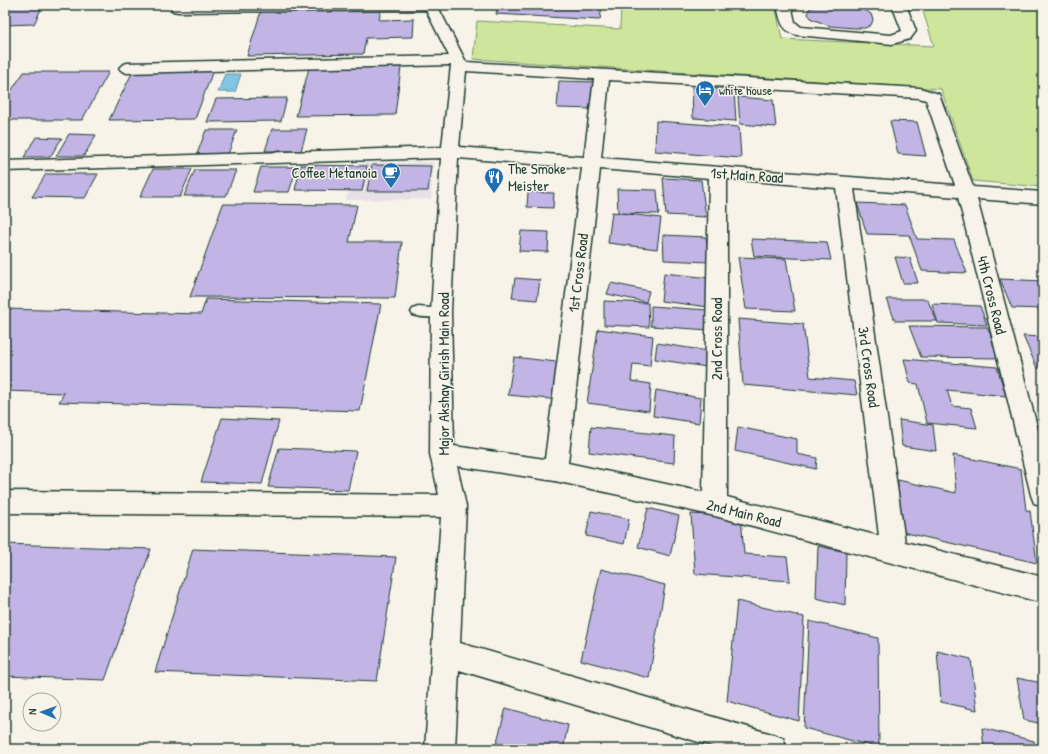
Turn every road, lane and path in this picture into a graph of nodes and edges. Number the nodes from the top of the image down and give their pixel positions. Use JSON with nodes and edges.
{"nodes":[{"id":1,"x":784,"y":5,"type":"edge"},
{"id":2,"x":899,"y":5,"type":"edge"},
{"id":3,"x":429,"y":6,"type":"edge"},
{"id":4,"x":178,"y":8,"type":"dead end"},
{"id":5,"x":458,"y":63,"type":"junction"},
{"id":6,"x":127,"y":68,"type":"dead end"},
{"id":7,"x":602,"y":74,"type":"junction"},
{"id":8,"x":450,"y":152,"type":"junction"},
{"id":9,"x":591,"y":163,"type":"junction"},
{"id":10,"x":5,"y":166,"type":"edge"},
{"id":11,"x":718,"y":173,"type":"junction"},
{"id":12,"x":844,"y":183,"type":"junction"},
{"id":13,"x":966,"y":192,"type":"junction"},
{"id":14,"x":1043,"y":198,"type":"edge"},
{"id":15,"x":418,"y":312,"type":"dead end"},
{"id":16,"x":441,"y":312,"type":"junction"},
{"id":17,"x":442,"y":454,"type":"junction"},
{"id":18,"x":555,"y":471,"type":"junction"},
{"id":19,"x":1043,"y":495,"type":"edge"},
{"id":20,"x":5,"y":502,"type":"edge"},
{"id":21,"x":715,"y":505,"type":"junction"},
{"id":22,"x":454,"y":506,"type":"junction"},
{"id":23,"x":894,"y":552,"type":"junction"},
{"id":24,"x":1043,"y":590,"type":"edge"},
{"id":25,"x":447,"y":652,"type":"junction"},
{"id":26,"x":440,"y":749,"type":"edge"},
{"id":27,"x":772,"y":749,"type":"edge"}],
"edges":[{"from":1,"to":2,"type":"street"},
{"from":3,"to":4,"type":"street"},
{"from":3,"to":5,"type":"street"},
{"from":5,"to":6,"type":"street"},
{"from":5,"to":7,"type":"street"},
{"from":5,"to":8,"type":"street","name":"Major Akshay Girish Main Road"},
{"from":7,"to":9,"type":"street","name":"1st Cross Road"},
{"from":7,"to":13,"type":"street","name":"4th Cross Road"},
{"from":8,"to":9,"type":"street","name":"1st Main Road"},
{"from":8,"to":10,"type":"street","name":"1st Main Road"},
{"from":8,"to":16,"type":"street","name":"Major Akshay Girish Main Road"},
{"from":9,"to":11,"type":"street","name":"1st Main Road"},
{"from":9,"to":18,"type":"street","name":"1st Cross Road"},
{"from":11,"to":12,"type":"street","name":"1st Main Road"},
{"from":11,"to":21,"type":"street","name":"2nd Cross Road"},
{"from":12,"to":13,"type":"street","name":"1st Main Road"},
{"from":12,"to":23,"type":"street","name":"3rd Cross Road"},
{"from":13,"to":14,"type":"street","name":"1st Main Road"},
{"from":13,"to":19,"type":"street","name":"4th Cross Road"},
{"from":15,"to":16,"type":"lane"},
{"from":16,"to":17,"type":"street","name":"Major Akshay Girish Main Road"},
{"from":17,"to":18,"type":"street","name":"2nd Main Road"},
{"from":17,"to":22,"type":"street","name":"Major Akshay Girish Main Road"},
{"from":18,"to":21,"type":"street","name":"2nd Main Road"},
{"from":20,"to":22,"type":"street"},
{"from":21,"to":23,"type":"street","name":"2nd Main Road"},
{"from":22,"to":25,"type":"street","name":"Major Akshay Girish Main Road"},
{"from":23,"to":24,"type":"street","name":"2nd Main Road"},
{"from":25,"to":26,"type":"street","name":"Major Akshay Girish Main Road"},
{"from":25,"to":27,"type":"street"}]}
